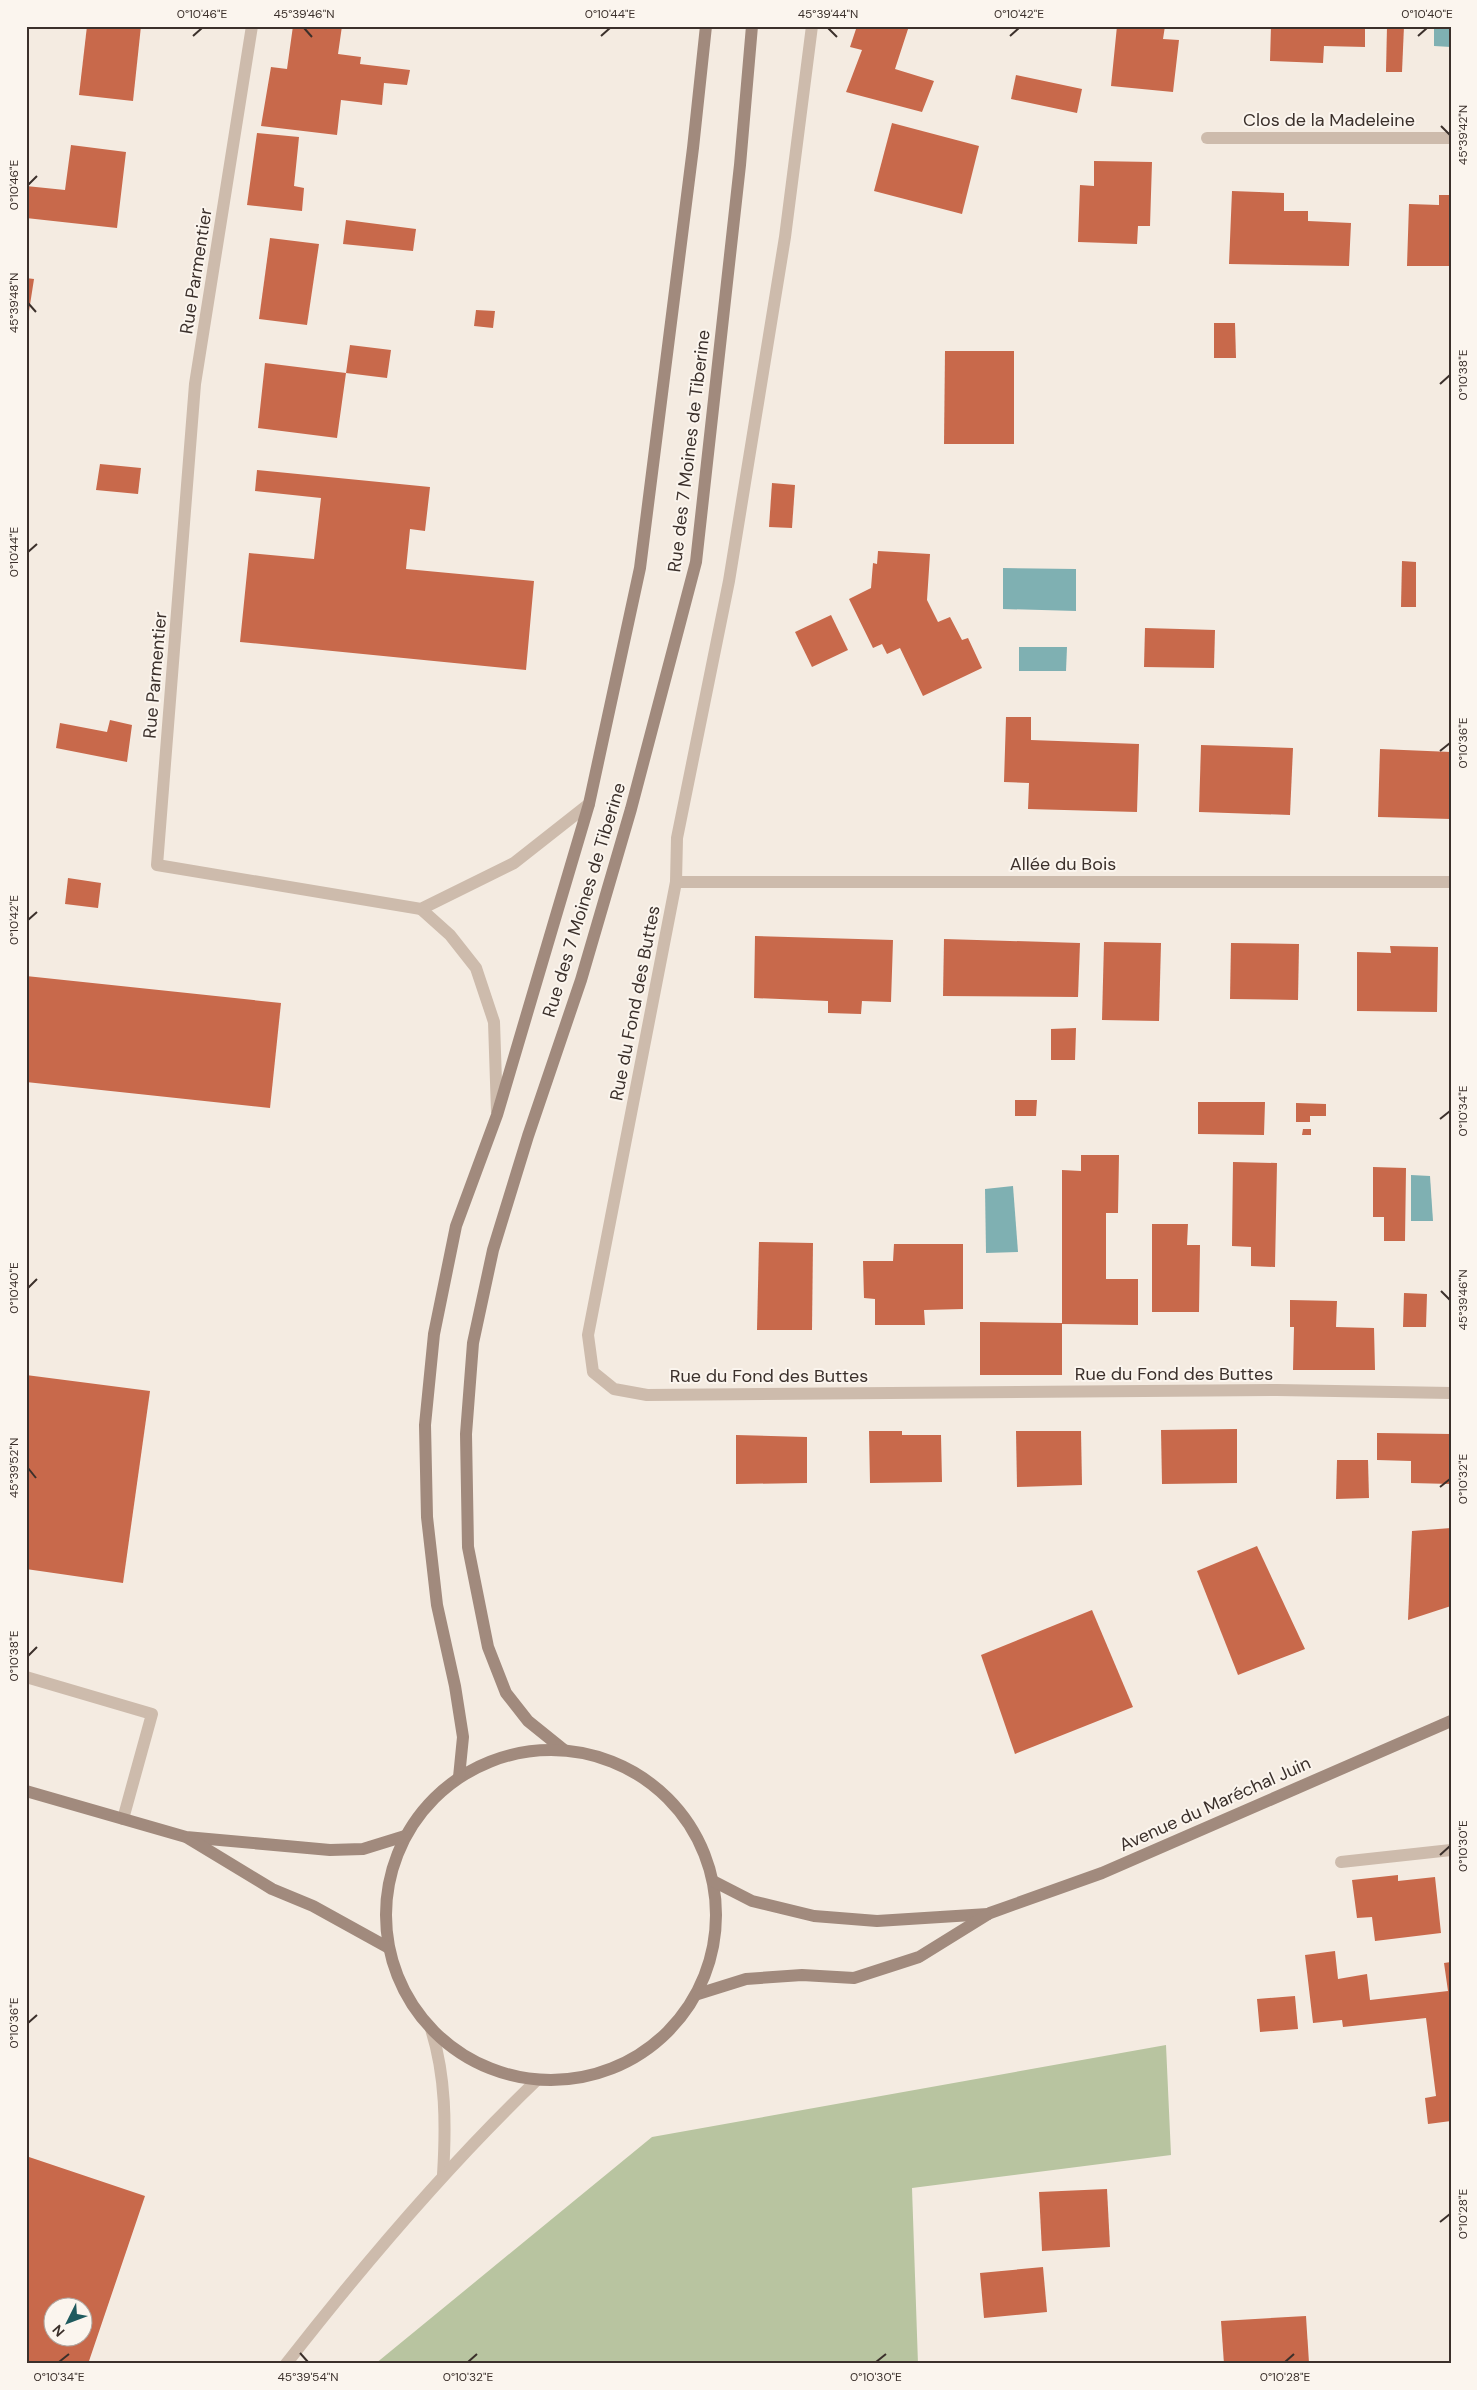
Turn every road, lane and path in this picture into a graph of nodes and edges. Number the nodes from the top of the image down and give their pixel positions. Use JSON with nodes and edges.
{"nodes":[{"id":1,"x":252,"y":26,"type":"edge"},
{"id":2,"x":706,"y":26,"type":"edge"},
{"id":3,"x":752,"y":26,"type":"edge"},
{"id":4,"x":812,"y":26,"type":"edge"},
{"id":5,"x":1207,"y":138,"type":"dead end"},
{"id":6,"x":1451,"y":138,"type":"edge"},
{"id":7,"x":589,"y":804,"type":"junction"},
{"id":8,"x":676,"y":882,"type":"junction"},
{"id":9,"x":1451,"y":882,"type":"edge"},
{"id":10,"x":422,"y":909,"type":"junction"},
{"id":11,"x":497,"y":1115,"type":"junction"},
{"id":12,"x":1451,"y":1393,"type":"edge"},
{"id":13,"x":26,"y":1677,"type":"edge"},
{"id":14,"x":1451,"y":1720,"type":"edge"},
{"id":15,"x":564,"y":1750,"type":"junction"},
{"id":16,"x":459,"y":1777,"type":"junction"},
{"id":17,"x":26,"y":1791,"type":"edge"},
{"id":18,"x":123,"y":1819,"type":"junction"},
{"id":19,"x":405,"y":1836,"type":"junction"},
{"id":20,"x":186,"y":1837,"type":"junction"},
{"id":21,"x":1451,"y":1850,"type":"edge"},
{"id":22,"x":1341,"y":1862,"type":"dead end"},
{"id":23,"x":713,"y":1881,"type":"junction"},
{"id":24,"x":990,"y":1913,"type":"junction"},
{"id":25,"x":389,"y":1948,"type":"junction"},
{"id":26,"x":698,"y":1994,"type":"junction"},
{"id":27,"x":431,"y":2029,"type":"junction"},
{"id":28,"x":537,"y":2080,"type":"junction"},
{"id":29,"x":442,"y":2175,"type":"junction"},
{"id":30,"x":286,"y":2364,"type":"edge"}],
"edges":[{"from":1,"to":10,"type":"street","name":"Rue Parmentier"},
{"from":2,"to":7,"type":"main road","name":"Rue des 7 Moines de Tiberine"},
{"from":3,"to":15,"type":"main road","name":"Rue des 7 Moines de Tiberine"},
{"from":4,"to":8,"type":"street","name":"Rue du Fond des Buttes"},
{"from":5,"to":6,"type":"street","name":"Clos de la Madeleine"},
{"from":7,"to":10,"type":"street"},
{"from":7,"to":11,"type":"main road","name":"Rue des 7 Moines de Tiberine"},
{"from":8,"to":9,"type":"street","name":"Allée du Bois"},
{"from":8,"to":12,"type":"street","name":"Rue du Fond des Buttes"},
{"from":10,"to":11,"type":"street"},
{"from":11,"to":16,"type":"main road","name":"Rue des 7 Moines de Tiberine"},
{"from":13,"to":18,"type":"street"},
{"from":14,"to":24,"type":"main road","name":"Avenue du Maréchal Juin"},
{"from":15,"to":16,"type":"main road"},
{"from":15,"to":23,"type":"main road"},
{"from":16,"to":19,"type":"main road"},
{"from":17,"to":18,"type":"main road"},
{"from":18,"to":20,"type":"main road"},
{"from":19,"to":20,"type":"main road"},
{"from":19,"to":25,"type":"main road"},
{"from":20,"to":25,"type":"main road"},
{"from":21,"to":22,"type":"street"},
{"from":23,"to":24,"type":"main road","name":"Avenue du Maréchal Juin"},
{"from":23,"to":26,"type":"main road"},
{"from":24,"to":26,"type":"main road","name":"Avenue du Maréchal Juin"},
{"from":25,"to":27,"type":"main road"},
{"from":26,"to":28,"type":"main road"},
{"from":27,"to":28,"type":"main road"},
{"from":27,"to":29,"type":"street"},
{"from":28,"to":29,"type":"street"},
{"from":29,"to":30,"type":"street"}]}
